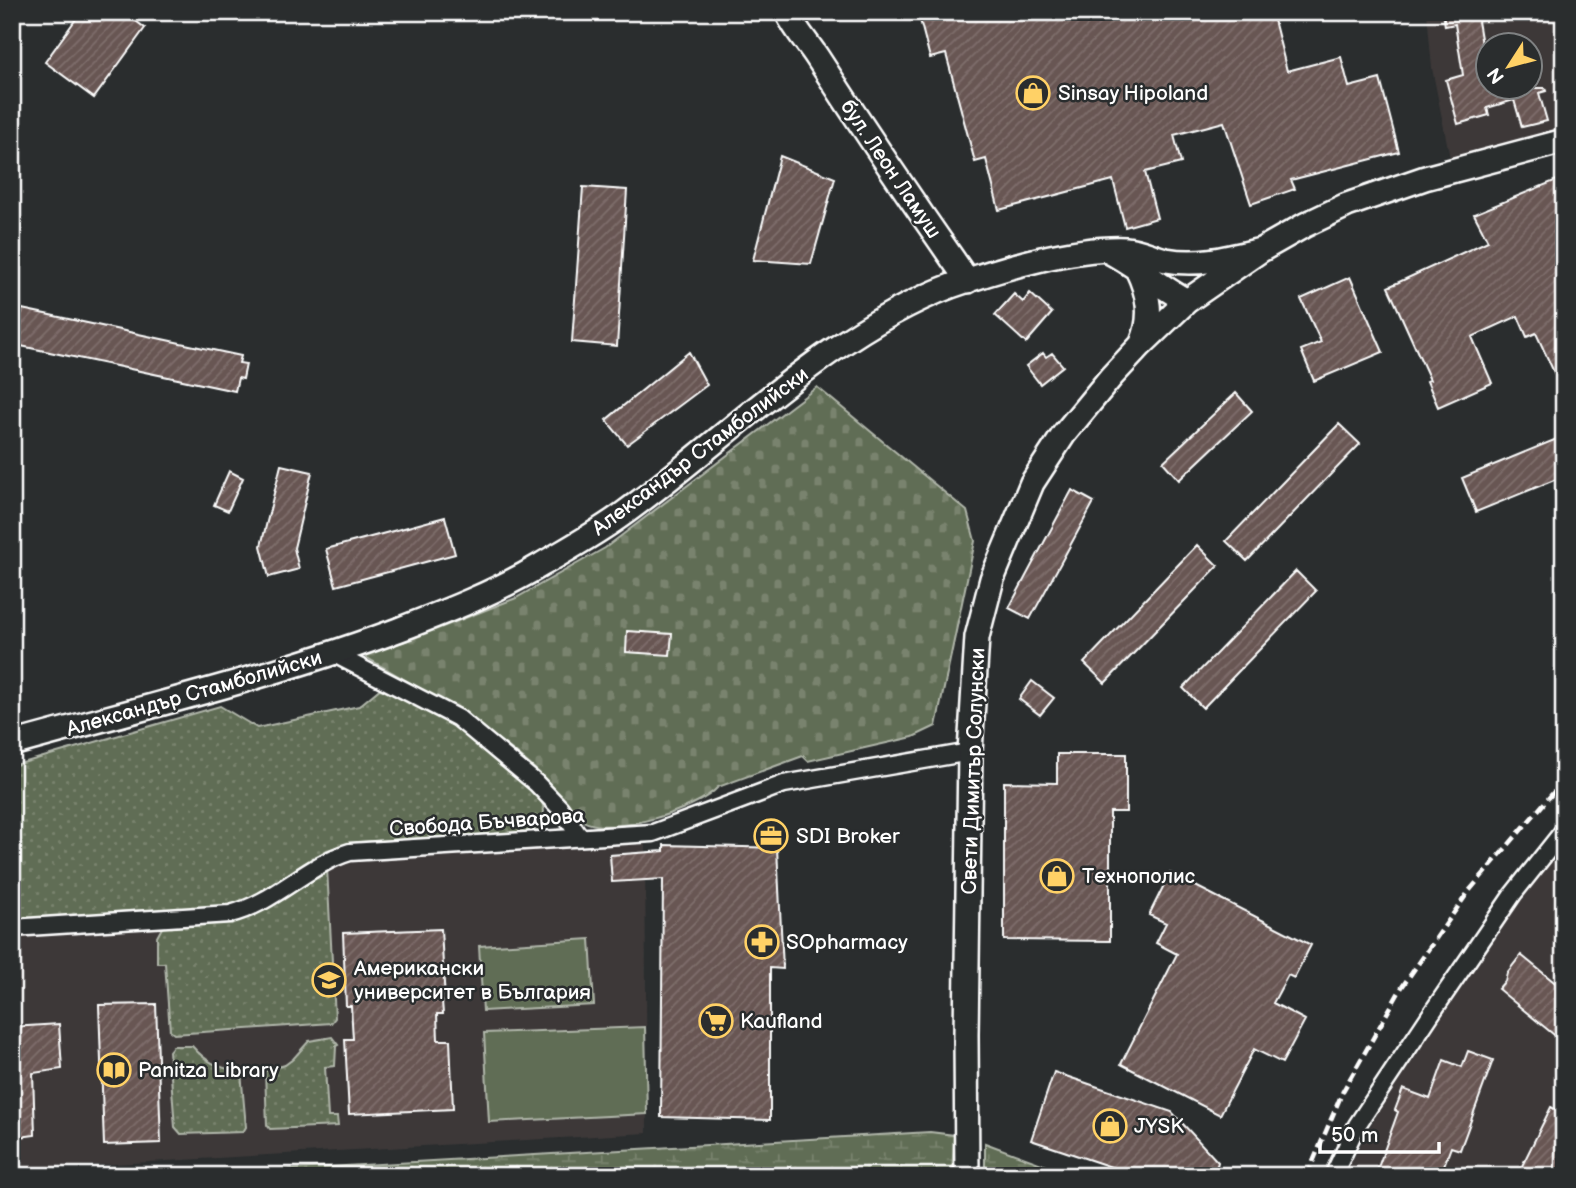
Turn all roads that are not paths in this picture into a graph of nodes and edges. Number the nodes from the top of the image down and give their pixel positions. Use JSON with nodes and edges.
{"nodes":[{"id":1,"x":787,"y":12,"type":"edge"},
{"id":2,"x":804,"y":12,"type":"edge"},
{"id":3,"x":816,"y":56,"type":"junction"},
{"id":4,"x":1564,"y":141,"type":"edge"},
{"id":5,"x":1261,"y":250,"type":"junction"},
{"id":6,"x":1107,"y":251,"type":"junction"},
{"id":7,"x":1160,"y":259,"type":"junction"},
{"id":8,"x":1137,"y":267,"type":"junction"},
{"id":9,"x":968,"y":281,"type":"junction"},
{"id":10,"x":1187,"y":301,"type":"junction"},
{"id":11,"x":1140,"y":346,"type":"junction"},
{"id":12,"x":334,"y":653,"type":"junction"},
{"id":13,"x":12,"y":744,"type":"edge"},
{"id":14,"x":970,"y":752,"type":"junction"},
{"id":15,"x":1564,"y":830,"type":"edge"},
{"id":16,"x":580,"y":837,"type":"junction"},
{"id":17,"x":12,"y":928,"type":"edge"},
{"id":18,"x":967,"y":1176,"type":"edge"},
{"id":19,"x":1332,"y":1176,"type":"edge"}],
"edges":[{"from":1,"to":3,"type":"street","name":"бул. Леон Ламуш"},
{"from":2,"to":3,"type":"street","name":"бул. Леон Ламуш"},
{"from":3,"to":9,"type":"street","name":"бул. Леон Ламуш"},
{"from":4,"to":5,"type":"street","name":"Свети Димитър Солунски"},
{"from":5,"to":7,"type":"street","name":"Александър Стамболийски"},
{"from":5,"to":10,"type":"street","name":"Свети Димитър Солунски"},
{"from":6,"to":7,"type":"street","name":"Александър Стамболийски"},
{"from":6,"to":8,"type":"street"},
{"from":6,"to":9,"type":"street","name":"Александър Стамболийски"},
{"from":7,"to":10,"type":"street"},
{"from":8,"to":10,"type":"street"},
{"from":8,"to":11,"type":"street"},
{"from":9,"to":12,"type":"street","name":"Александър Стамболийски"},
{"from":10,"to":11,"type":"street","name":"Свети Димитър Солунски"},
{"from":11,"to":14,"type":"street","name":"Свети Димитър Солунски"},
{"from":12,"to":13,"type":"street","name":"Александър Стамболийски"},
{"from":12,"to":16,"type":"street"},
{"from":14,"to":16,"type":"street","name":"Свобода Бъчварова"},
{"from":14,"to":18,"type":"street","name":"Свети Димитър Солунски"},
{"from":15,"to":19,"type":"street"},
{"from":16,"to":17,"type":"street","name":"Свобода Бъчварова"}]}
